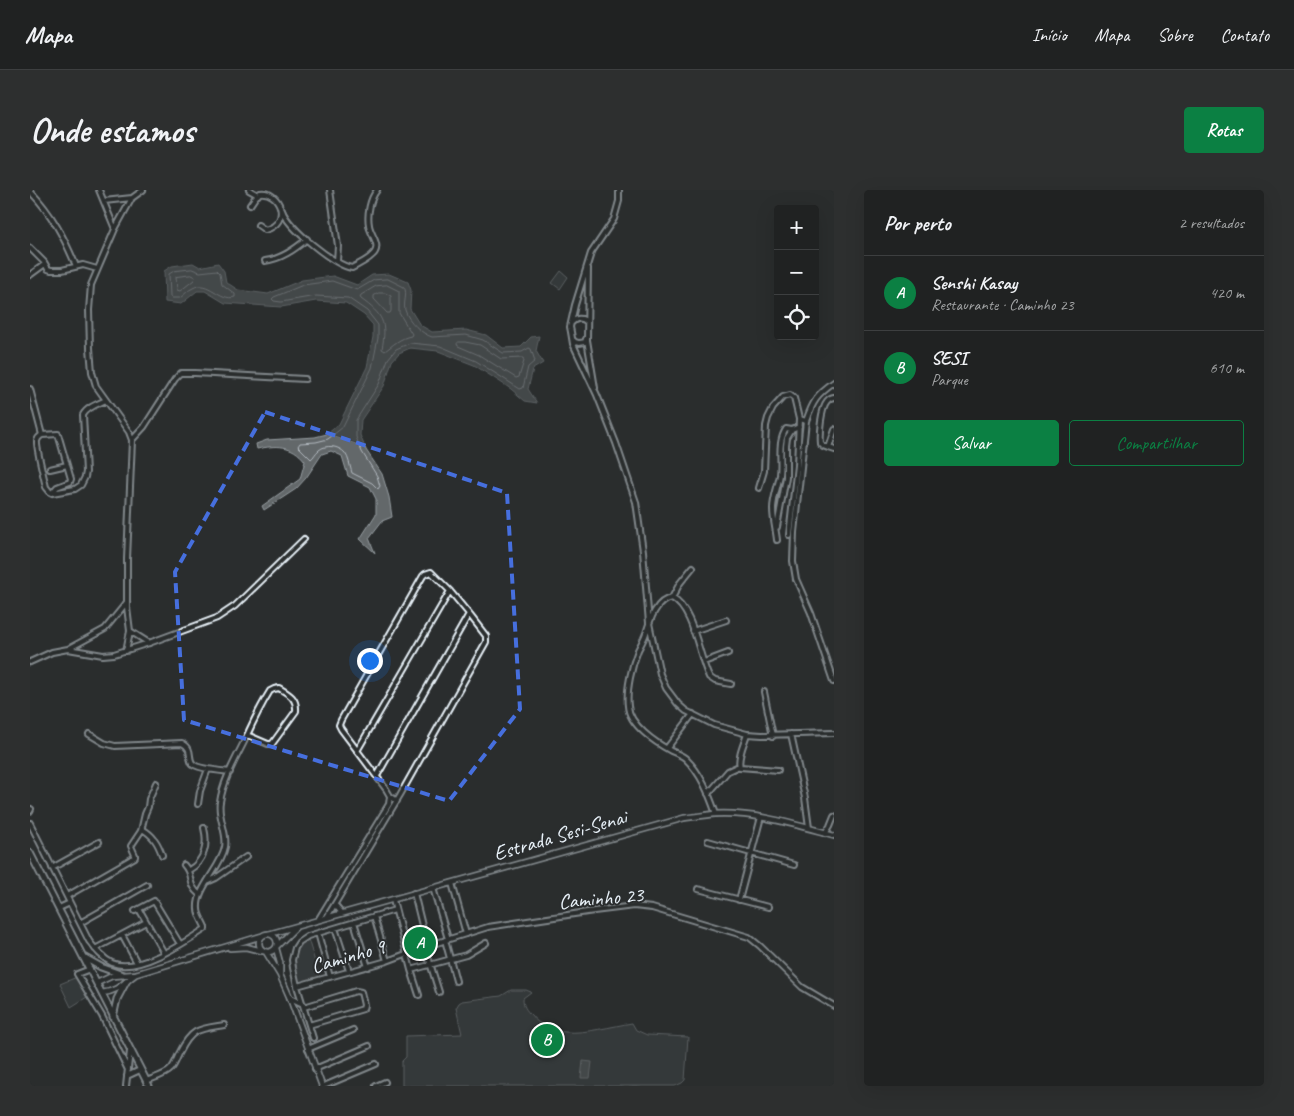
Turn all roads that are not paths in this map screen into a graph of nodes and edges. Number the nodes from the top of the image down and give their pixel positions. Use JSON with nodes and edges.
{"nodes":[{"id":1,"x":99,"y":190,"type":"edge"},
{"id":2,"x":143,"y":190,"type":"edge"},
{"id":3,"x":249,"y":190,"type":"edge"},
{"id":4,"x":330,"y":190,"type":"edge"},
{"id":5,"x":377,"y":190,"type":"edge"},
{"id":6,"x":619,"y":190,"type":"edge"},
{"id":7,"x":30,"y":191,"type":"edge"},
{"id":8,"x":258,"y":194,"type":"junction"},
{"id":9,"x":132,"y":198,"type":"junction"},
{"id":10,"x":104,"y":201,"type":"junction"},
{"id":11,"x":250,"y":205,"type":"dead end"},
{"id":12,"x":282,"y":210,"type":"junction"},
{"id":13,"x":258,"y":226,"type":"dead end"},
{"id":14,"x":116,"y":229,"type":"junction"},
{"id":15,"x":307,"y":239,"type":"junction"},
{"id":16,"x":30,"y":248,"type":"edge"},
{"id":17,"x":265,"y":261,"type":"dead end"},
{"id":18,"x":337,"y":262,"type":"junction"},
{"id":19,"x":588,"y":262,"type":"junction"},
{"id":20,"x":45,"y":264,"type":"junction"},
{"id":21,"x":76,"y":266,"type":"junction"},
{"id":22,"x":97,"y":269,"type":"junction"},
{"id":23,"x":30,"y":275,"type":"edge"},
{"id":24,"x":571,"y":323,"type":"junction"},
{"id":25,"x":587,"y":324,"type":"junction"},
{"id":26,"x":587,"y":337,"type":"junction"},
{"id":27,"x":572,"y":338,"type":"junction"},
{"id":28,"x":305,"y":379,"type":"dead end"},
{"id":29,"x":834,"y":383,"type":"edge"},
{"id":30,"x":30,"y":389,"type":"edge"},
{"id":31,"x":597,"y":395,"type":"junction"},
{"id":32,"x":834,"y":398,"type":"edge"},
{"id":33,"x":31,"y":399,"type":"edge"},
{"id":34,"x":106,"y":400,"type":"junction"},
{"id":35,"x":799,"y":419,"type":"junction"},
{"id":36,"x":806,"y":420,"type":"junction"},
{"id":37,"x":799,"y":427,"type":"junction"},
{"id":38,"x":834,"y":429,"type":"edge"},
{"id":39,"x":792,"y":430,"type":"junction"},
{"id":40,"x":42,"y":435,"type":"junction"},
{"id":41,"x":132,"y":440,"type":"junction"},
{"id":42,"x":828,"y":448,"type":"junction"},
{"id":43,"x":834,"y":449,"type":"edge"},
{"id":44,"x":67,"y":465,"type":"junction"},
{"id":45,"x":50,"y":469,"type":"dead end"},
{"id":46,"x":759,"y":488,"type":"dead end"},
{"id":47,"x":52,"y":493,"type":"junction"},
{"id":48,"x":776,"y":529,"type":"junction"},
{"id":49,"x":789,"y":535,"type":"dead end"},
{"id":50,"x":304,"y":539,"type":"dead end"},
{"id":51,"x":777,"y":540,"type":"dead end"},
{"id":52,"x":694,"y":567,"type":"dead end"},
{"id":53,"x":450,"y":591,"type":"junction"},
{"id":54,"x":672,"y":598,"type":"junction"},
{"id":55,"x":127,"y":602,"type":"junction"},
{"id":56,"x":469,"y":614,"type":"junction"},
{"id":57,"x":726,"y":620,"type":"dead end"},
{"id":58,"x":650,"y":623,"type":"junction"},
{"id":59,"x":130,"y":631,"type":"junction"},
{"id":60,"x":693,"y":631,"type":"junction"},
{"id":61,"x":150,"y":643,"type":"junction"},
{"id":62,"x":68,"y":649,"type":"junction"},
{"id":63,"x":126,"y":651,"type":"junction"},
{"id":64,"x":728,"y":653,"type":"dead end"},
{"id":65,"x":30,"y":662,"type":"edge"},
{"id":66,"x":704,"y":662,"type":"junction"},
{"id":67,"x":834,"y":681,"type":"edge"},
{"id":68,"x":731,"y":684,"type":"dead end"},
{"id":69,"x":764,"y":692,"type":"dead end"},
{"id":70,"x":693,"y":714,"type":"junction"},
{"id":71,"x":834,"y":733,"type":"edge"},
{"id":72,"x":89,"y":734,"type":"dead end"},
{"id":73,"x":747,"y":734,"type":"junction"},
{"id":74,"x":791,"y":734,"type":"junction"},
{"id":75,"x":247,"y":735,"type":"junction"},
{"id":76,"x":773,"y":736,"type":"junction"},
{"id":77,"x":667,"y":748,"type":"junction"},
{"id":78,"x":358,"y":751,"type":"junction"},
{"id":79,"x":739,"y":766,"type":"junction"},
{"id":80,"x":208,"y":769,"type":"junction"},
{"id":81,"x":778,"y":770,"type":"dead end"},
{"id":82,"x":230,"y":772,"type":"junction"},
{"id":83,"x":377,"y":776,"type":"junction"},
{"id":84,"x":156,"y":783,"type":"dead end"},
{"id":85,"x":708,"y":794,"type":"junction"},
{"id":86,"x":390,"y":796,"type":"junction"},
{"id":87,"x":396,"y":800,"type":"junction"},
{"id":88,"x":198,"y":804,"type":"dead end"},
{"id":89,"x":716,"y":814,"type":"junction"},
{"id":90,"x":834,"y":815,"type":"edge"},
{"id":91,"x":761,"y":817,"type":"junction"},
{"id":92,"x":30,"y":823,"type":"edge"},
{"id":93,"x":204,"y":828,"type":"dead end"},
{"id":94,"x":809,"y":828,"type":"junction"},
{"id":95,"x":142,"y":829,"type":"junction"},
{"id":96,"x":825,"y":833,"type":"junction"},
{"id":97,"x":834,"y":836,"type":"edge"},
{"id":98,"x":708,"y":841,"type":"dead end"},
{"id":99,"x":99,"y":842,"type":"dead end"},
{"id":100,"x":752,"y":852,"type":"junction"},
{"id":101,"x":30,"y":853,"type":"edge"},
{"id":102,"x":162,"y":855,"type":"dead end"},
{"id":103,"x":246,"y":857,"type":"dead end"},
{"id":104,"x":184,"y":865,"type":"dead end"},
{"id":105,"x":794,"y":865,"type":"dead end"},
{"id":106,"x":52,"y":868,"type":"junction"},
{"id":107,"x":189,"y":870,"type":"junction"},
{"id":108,"x":207,"y":882,"type":"junction"},
{"id":109,"x":452,"y":883,"type":"junction"},
{"id":110,"x":147,"y":885,"type":"dead end"},
{"id":111,"x":433,"y":888,"type":"junction"},
{"id":112,"x":698,"y":889,"type":"dead end"},
{"id":113,"x":414,"y":893,"type":"junction"},
{"id":114,"x":200,"y":895,"type":"junction"},
{"id":115,"x":67,"y":896,"type":"junction"},
{"id":116,"x":393,"y":900,"type":"junction"},
{"id":117,"x":739,"y":900,"type":"junction"},
{"id":118,"x":70,"y":903,"type":"junction"},
{"id":119,"x":335,"y":905,"type":"junction"},
{"id":120,"x":768,"y":907,"type":"dead end"},
{"id":121,"x":59,"y":908,"type":"junction"},
{"id":122,"x":396,"y":910,"type":"junction"},
{"id":123,"x":342,"y":913,"type":"junction"},
{"id":124,"x":374,"y":916,"type":"junction"},
{"id":125,"x":327,"y":917,"type":"junction"},
{"id":126,"x":318,"y":920,"type":"junction"},
{"id":127,"x":146,"y":922,"type":"junction"},
{"id":128,"x":354,"y":922,"type":"junction"},
{"id":129,"x":80,"y":923,"type":"junction"},
{"id":130,"x":297,"y":926,"type":"junction"},
{"id":131,"x":335,"y":928,"type":"junction"},
{"id":132,"x":318,"y":933,"type":"junction"},
{"id":133,"x":269,"y":934,"type":"junction"},
{"id":134,"x":466,"y":934,"type":"junction"},
{"id":135,"x":122,"y":935,"type":"junction"},
{"id":136,"x":262,"y":936,"type":"junction"},
{"id":137,"x":446,"y":940,"type":"junction"},
{"id":138,"x":486,"y":943,"type":"dead end"},
{"id":139,"x":180,"y":944,"type":"junction"},
{"id":140,"x":426,"y":946,"type":"junction"},
{"id":141,"x":277,"y":947,"type":"junction"},
{"id":142,"x":224,"y":948,"type":"junction"},
{"id":143,"x":95,"y":949,"type":"junction"},
{"id":144,"x":264,"y":951,"type":"junction"},
{"id":145,"x":164,"y":953,"type":"junction"},
{"id":146,"x":407,"y":954,"type":"junction"},
{"id":147,"x":84,"y":957,"type":"junction"},
{"id":148,"x":449,"y":959,"type":"junction"},
{"id":149,"x":387,"y":961,"type":"junction"},
{"id":150,"x":137,"y":964,"type":"junction"},
{"id":151,"x":430,"y":964,"type":"junction"},
{"id":152,"x":368,"y":967,"type":"junction"},
{"id":153,"x":90,"y":969,"type":"junction"},
{"id":154,"x":411,"y":970,"type":"junction"},
{"id":155,"x":349,"y":971,"type":"junction"},
{"id":156,"x":136,"y":974,"type":"junction"},
{"id":157,"x":123,"y":975,"type":"junction"},
{"id":158,"x":280,"y":975,"type":"junction"},
{"id":159,"x":330,"y":977,"type":"junction"},
{"id":160,"x":456,"y":981,"type":"dead end"},
{"id":161,"x":126,"y":982,"type":"junction"},
{"id":162,"x":97,"y":984,"type":"junction"},
{"id":163,"x":297,"y":986,"type":"junction"},
{"id":164,"x":439,"y":992,"type":"dead end"},
{"id":165,"x":102,"y":993,"type":"junction"},
{"id":166,"x":419,"y":995,"type":"dead end"},
{"id":167,"x":290,"y":998,"type":"junction"},
{"id":168,"x":303,"y":1006,"type":"junction"},
{"id":169,"x":834,"y":1006,"type":"edge"},
{"id":170,"x":113,"y":1018,"type":"junction"},
{"id":171,"x":224,"y":1024,"type":"dead end"},
{"id":172,"x":309,"y":1025,"type":"junction"},
{"id":173,"x":354,"y":1030,"type":"dead end"},
{"id":174,"x":313,"y":1038,"type":"dead end"},
{"id":175,"x":369,"y":1046,"type":"dead end"},
{"id":176,"x":308,"y":1049,"type":"junction"},
{"id":177,"x":130,"y":1051,"type":"junction"},
{"id":178,"x":376,"y":1064,"type":"dead end"},
{"id":179,"x":315,"y":1069,"type":"junction"},
{"id":180,"x":128,"y":1070,"type":"junction"},
{"id":181,"x":140,"y":1070,"type":"junction"},
{"id":182,"x":127,"y":1076,"type":"junction"},
{"id":183,"x":385,"y":1082,"type":"dead end"},
{"id":184,"x":147,"y":1083,"type":"edge"},
{"id":185,"x":127,"y":1085,"type":"edge"},
{"id":186,"x":323,"y":1086,"type":"edge"},
{"id":187,"x":376,"y":1086,"type":"edge"}],
"edges":[{"from":1,"to":10,"type":"street"},
{"from":2,"to":9,"type":"street"},
{"from":3,"to":8,"type":"street"},
{"from":4,"to":18,"type":"street"},
{"from":5,"to":18,"type":"street"},
{"from":6,"to":19,"type":"street"},
{"from":7,"to":21,"type":"street"},
{"from":8,"to":11,"type":"street"},
{"from":8,"to":12,"type":"street"},
{"from":9,"to":10,"type":"street"},
{"from":9,"to":14,"type":"street"},
{"from":10,"to":14,"type":"street"},
{"from":12,"to":13,"type":"street"},
{"from":12,"to":15,"type":"street"},
{"from":14,"to":22,"type":"street"},
{"from":15,"to":17,"type":"street"},
{"from":15,"to":18,"type":"street"},
{"from":16,"to":20,"type":"street"},
{"from":19,"to":24,"type":"street"},
{"from":19,"to":25,"type":"street"},
{"from":20,"to":21,"type":"street"},
{"from":20,"to":23,"type":"street"},
{"from":21,"to":22,"type":"street"},
{"from":22,"to":34,"type":"street"},
{"from":24,"to":25,"type":"street"},
{"from":24,"to":27,"type":"street"},
{"from":25,"to":26,"type":"street"},
{"from":26,"to":27,"type":"street"},
{"from":26,"to":31,"type":"street"},
{"from":27,"to":31,"type":"street"},
{"from":28,"to":41,"type":"street"},
{"from":29,"to":36,"type":"street"},
{"from":30,"to":33,"type":"street"},
{"from":31,"to":58,"type":"street"},
{"from":32,"to":42,"type":"street"},
{"from":33,"to":40,"type":"street"},
{"from":34,"to":41,"type":"street"},
{"from":34,"to":47,"type":"street"},
{"from":35,"to":36,"type":"street"},
{"from":35,"to":37,"type":"street"},
{"from":35,"to":46,"type":"street"},
{"from":36,"to":67,"type":"street"},
{"from":37,"to":39,"type":"street"},
{"from":37,"to":49,"type":"street"},
{"from":38,"to":42,"type":"street"},
{"from":39,"to":48,"type":"street"},
{"from":39,"to":48,"type":"street"},
{"from":40,"to":44,"type":"street"},
{"from":40,"to":47,"type":"street"},
{"from":41,"to":55,"type":"street"},
{"from":42,"to":43,"type":"street"},
{"from":44,"to":45,"type":"street"},
{"from":44,"to":47,"type":"street"},
{"from":48,"to":51,"type":"street"},
{"from":50,"to":61,"type":"street"},
{"from":52,"to":54,"type":"street"},
{"from":53,"to":56,"type":"street"},
{"from":53,"to":78,"type":"street"},
{"from":53,"to":78,"type":"street"},
{"from":54,"to":58,"type":"street"},
{"from":54,"to":60,"type":"street"},
{"from":55,"to":59,"type":"street"},
{"from":55,"to":62,"type":"street"},
{"from":56,"to":83,"type":"street"},
{"from":56,"to":87,"type":"street"},
{"from":57,"to":60,"type":"street"},
{"from":58,"to":70,"type":"street"},
{"from":58,"to":77,"type":"street"},
{"from":59,"to":61,"type":"street"},
{"from":59,"to":63,"type":"street"},
{"from":60,"to":66,"type":"street"},
{"from":61,"to":63,"type":"street"},
{"from":62,"to":63,"type":"street"},
{"from":62,"to":65,"type":"street"},
{"from":64,"to":66,"type":"street"},
{"from":66,"to":68,"type":"street"},
{"from":69,"to":76,"type":"street"},
{"from":70,"to":73,"type":"street"},
{"from":70,"to":77,"type":"street"},
{"from":71,"to":74,"type":"street"},
{"from":72,"to":80,"type":"street"},
{"from":73,"to":76,"type":"street"},
{"from":73,"to":79,"type":"street"},
{"from":74,"to":76,"type":"street"},
{"from":74,"to":94,"type":"street"},
{"from":75,"to":75,"type":"street"},
{"from":75,"to":82,"type":"street"},
{"from":77,"to":85,"type":"street"},
{"from":78,"to":83,"type":"street"},
{"from":79,"to":81,"type":"street"},
{"from":79,"to":85,"type":"street"},
{"from":80,"to":82,"type":"street"},
{"from":80,"to":88,"type":"street"},
{"from":82,"to":108,"type":"street"},
{"from":83,"to":86,"type":"street"},
{"from":84,"to":95,"type":"street"},
{"from":85,"to":89,"type":"street"},
{"from":86,"to":87,"type":"street"},
{"from":86,"to":126,"type":"street"},
{"from":87,"to":119,"type":"street"},
{"from":89,"to":91,"type":"street","name":"Estrada Sesi-Senai"},
{"from":89,"to":109,"type":"street","name":"Estrada Sesi-Senai"},
{"from":90,"to":96,"type":"street"},
{"from":91,"to":94,"type":"street","name":"Estrada Sesi-Senai"},
{"from":91,"to":100,"type":"street"},
{"from":92,"to":106,"type":"street"},
{"from":93,"to":107,"type":"street"},
{"from":94,"to":96,"type":"street","name":"Estrada Sesi-Senai"},
{"from":95,"to":102,"type":"street"},
{"from":95,"to":115,"type":"street"},
{"from":96,"to":97,"type":"street","name":"Estrada Sesi-Senai"},
{"from":98,"to":100,"type":"street"},
{"from":99,"to":106,"type":"street"},
{"from":100,"to":105,"type":"street"},
{"from":100,"to":117,"type":"street"},
{"from":101,"to":121,"type":"main road"},
{"from":103,"to":108,"type":"street"},
{"from":104,"to":107,"type":"street"},
{"from":106,"to":115,"type":"street"},
{"from":107,"to":114,"type":"street"},
{"from":108,"to":114,"type":"street"},
{"from":109,"to":111,"type":"street","name":"Estrada Sesi-Senai"},
{"from":109,"to":134,"type":"street"},
{"from":110,"to":129,"type":"street"},
{"from":111,"to":113,"type":"street","name":"Estrada Sesi-Senai"},
{"from":111,"to":137,"type":"street"},
{"from":112,"to":117,"type":"street"},
{"from":113,"to":116,"type":"street","name":"Estrada Sesi-Senai"},
{"from":113,"to":140,"type":"street"},
{"from":114,"to":139,"type":"street"},
{"from":115,"to":118,"type":"street"},
{"from":116,"to":122,"type":"street"},
{"from":116,"to":123,"type":"street","name":"Estrada Sesi-Senai"},
{"from":117,"to":120,"type":"street"},
{"from":118,"to":121,"type":"street"},
{"from":118,"to":129,"type":"street"},
{"from":119,"to":123,"type":"street"},
{"from":119,"to":125,"type":"street"},
{"from":121,"to":147,"type":"main road"},
{"from":122,"to":124,"type":"street"},
{"from":122,"to":146,"type":"street"},
{"from":123,"to":125,"type":"street","name":"Estrada Sesi-Senai"},
{"from":124,"to":128,"type":"street"},
{"from":124,"to":149,"type":"street"},
{"from":125,"to":126,"type":"street","name":"Estrada Sesi-Senai"},
{"from":126,"to":130,"type":"street","name":"Estrada Sesi-Senai"},
{"from":127,"to":135,"type":"street"},
{"from":127,"to":139,"type":"street"},
{"from":127,"to":145,"type":"street"},
{"from":128,"to":131,"type":"street"},
{"from":128,"to":152,"type":"street"},
{"from":129,"to":143,"type":"street"},
{"from":130,"to":133,"type":"street","name":"Estrada Sesi-Senai"},
{"from":130,"to":141,"type":"street","name":"Estrada Sesi-Senai"},
{"from":131,"to":132,"type":"street"},
{"from":131,"to":155,"type":"street"},
{"from":132,"to":159,"type":"street"},
{"from":132,"to":163,"type":"street"},
{"from":133,"to":136,"type":"street"},
{"from":133,"to":141,"type":"street"},
{"from":134,"to":137,"type":"street","name":"Caminho 23"},
{"from":134,"to":169,"type":"street","name":"Caminho 23"},
{"from":135,"to":143,"type":"street"},
{"from":135,"to":150,"type":"street"},
{"from":136,"to":142,"type":"street"},
{"from":136,"to":144,"type":"street"},
{"from":137,"to":140,"type":"street","name":"Caminho 23"},
{"from":137,"to":148,"type":"street"},
{"from":138,"to":148,"type":"street"},
{"from":139,"to":145,"type":"street"},
{"from":140,"to":146,"type":"street","name":"Caminho 23"},
{"from":140,"to":151,"type":"street"},
{"from":141,"to":144,"type":"street"},
{"from":141,"to":158,"type":"street"},
{"from":142,"to":144,"type":"street"},
{"from":142,"to":156,"type":"street"},
{"from":143,"to":150,"type":"street"},
{"from":144,"to":158,"type":"street"},
{"from":145,"to":150,"type":"street"},
{"from":146,"to":149,"type":"street","name":"Caminho 9"},
{"from":146,"to":154,"type":"street"},
{"from":147,"to":153,"type":"main road"},
{"from":147,"to":157,"type":"main road"},
{"from":148,"to":151,"type":"street"},
{"from":148,"to":160,"type":"street"},
{"from":149,"to":152,"type":"street","name":"Caminho 9"},
{"from":151,"to":154,"type":"street"},
{"from":151,"to":164,"type":"street"},
{"from":152,"to":155,"type":"street","name":"Caminho 9"},
{"from":153,"to":162,"type":"main road"},
{"from":153,"to":180,"type":"street"},
{"from":154,"to":166,"type":"street"},
{"from":155,"to":159,"type":"street","name":"Caminho 9"},
{"from":156,"to":157,"type":"street"},
{"from":156,"to":161,"type":"street"},
{"from":157,"to":162,"type":"street"},
{"from":158,"to":167,"type":"street"},
{"from":159,"to":163,"type":"street","name":"Caminho 9"},
{"from":161,"to":165,"type":"street"},
{"from":161,"to":170,"type":"main road"},
{"from":162,"to":165,"type":"main road"},
{"from":163,"to":168,"type":"street"},
{"from":165,"to":170,"type":"main road"},
{"from":167,"to":168,"type":"street"},
{"from":167,"to":176,"type":"street"},
{"from":168,"to":172,"type":"street"},
{"from":168,"to":172,"type":"street"},
{"from":170,"to":177,"type":"main road"},
{"from":171,"to":184,"type":"street"},
{"from":172,"to":174,"type":"street"},
{"from":173,"to":176,"type":"street"},
{"from":175,"to":179,"type":"street"},
{"from":176,"to":179,"type":"street"},
{"from":177,"to":180,"type":"street"},
{"from":177,"to":181,"type":"main road"},
{"from":178,"to":186,"type":"street"},
{"from":179,"to":186,"type":"street"},
{"from":180,"to":182,"type":"street"},
{"from":181,"to":182,"type":"street"},
{"from":181,"to":184,"type":"main road"},
{"from":182,"to":185,"type":"street"},
{"from":183,"to":187,"type":"street"}]}
